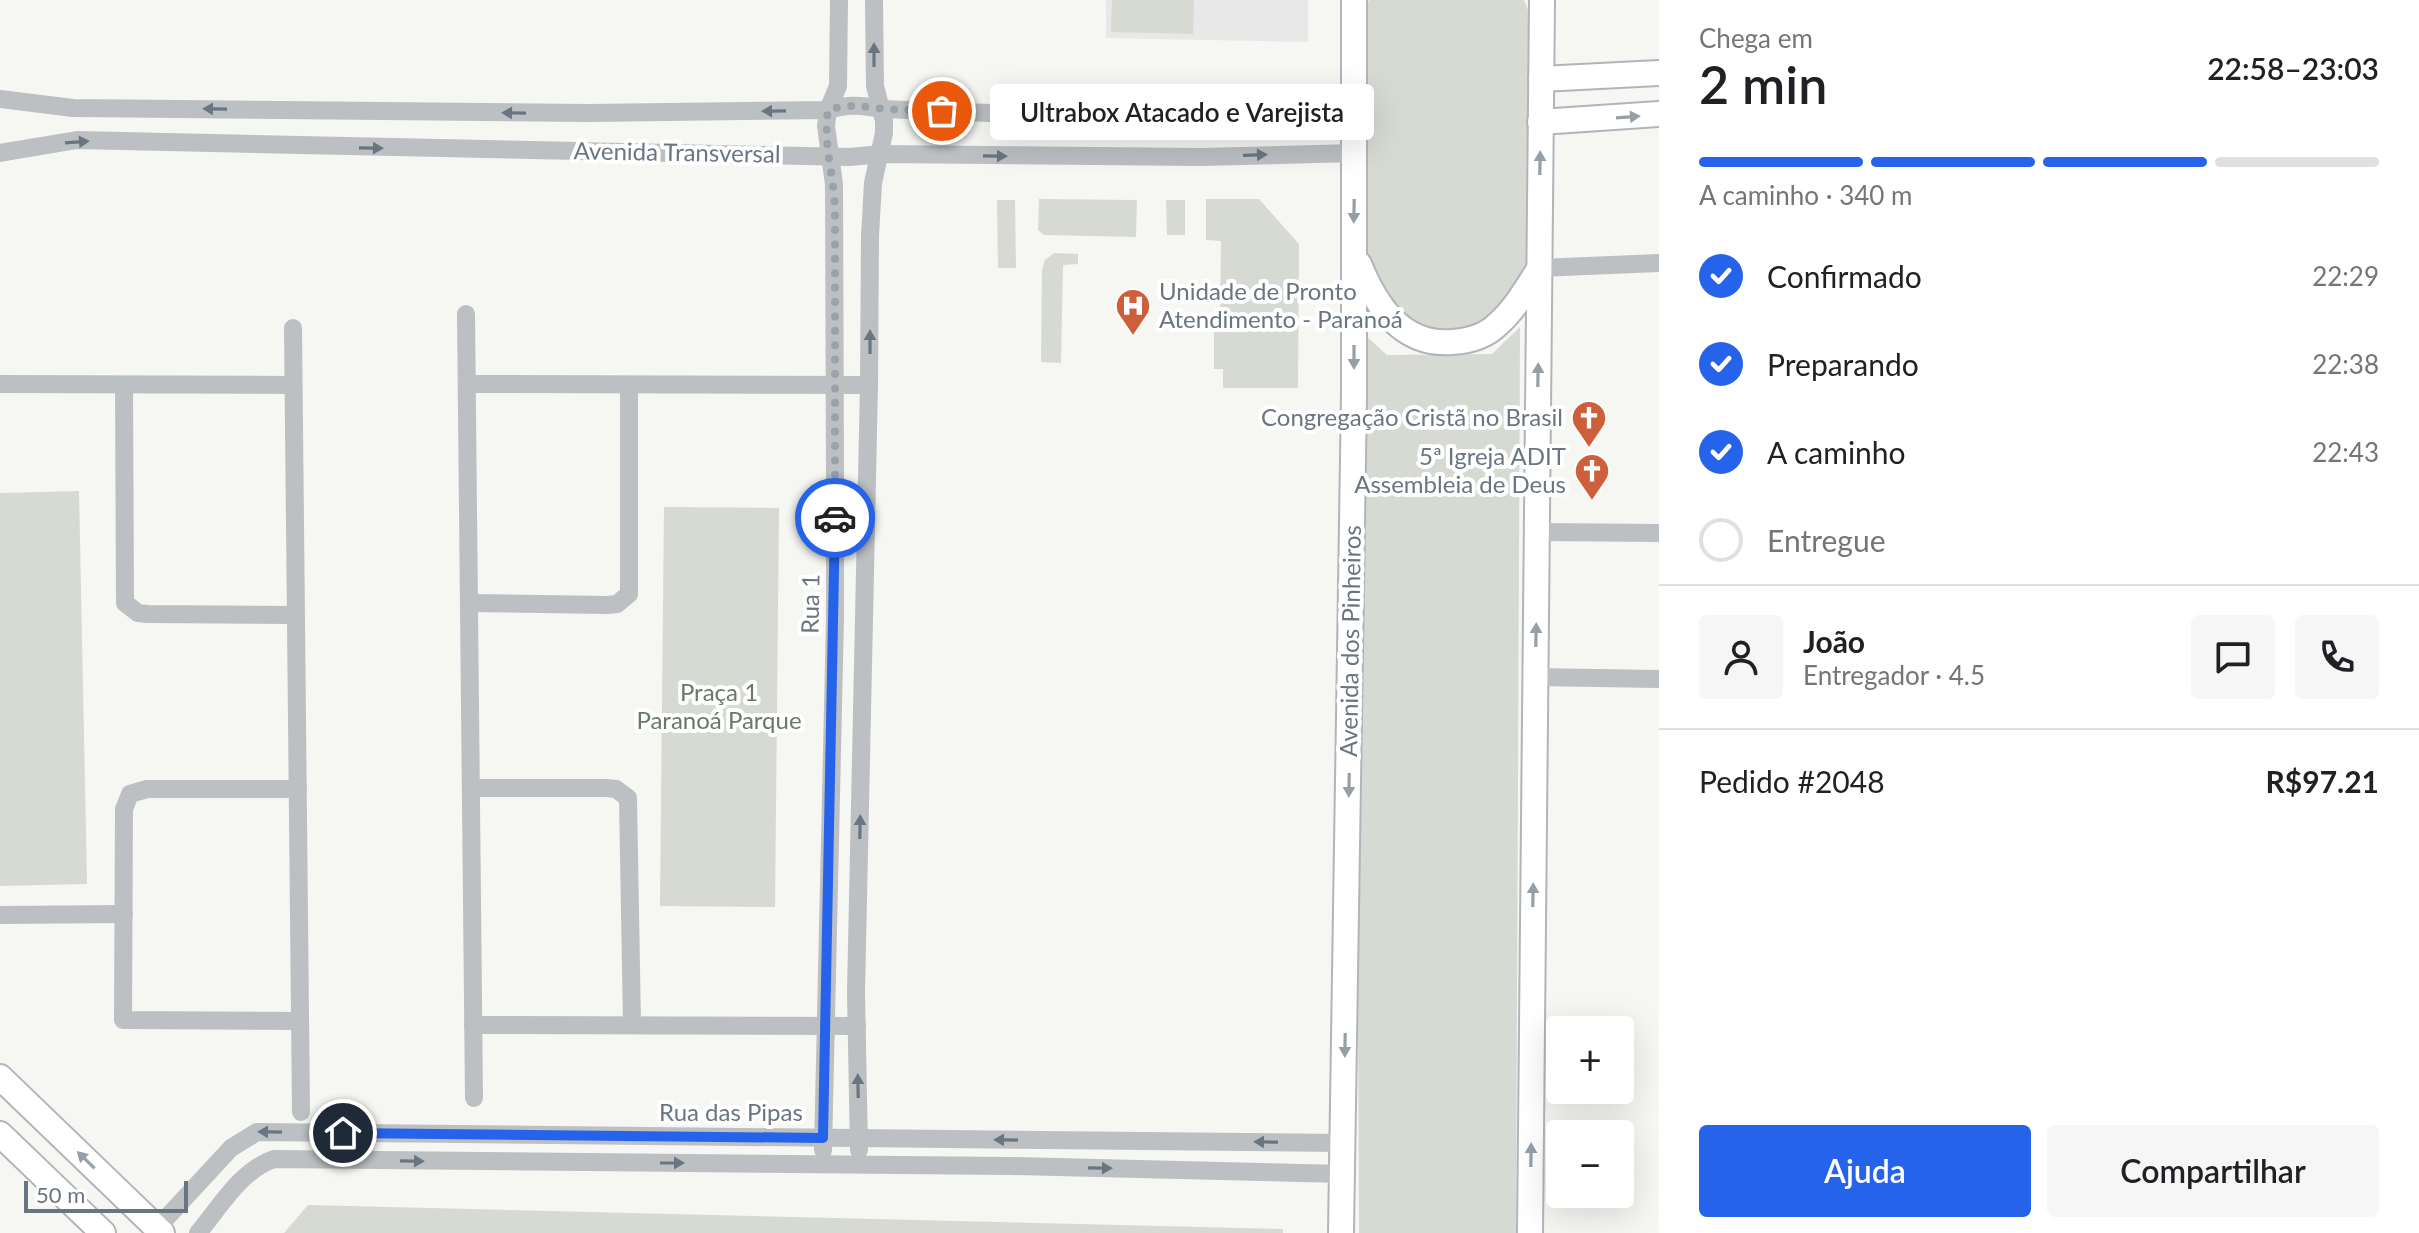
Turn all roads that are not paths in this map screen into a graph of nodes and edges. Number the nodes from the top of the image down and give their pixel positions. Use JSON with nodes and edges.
{"nodes":[{"id":1,"x":839,"y":0,"type":"edge"},
{"id":2,"x":874,"y":0,"type":"edge"},
{"id":3,"x":1354,"y":0,"type":"edge"},
{"id":4,"x":1367,"y":0,"type":"edge"},
{"id":5,"x":1527,"y":0,"type":"edge"},
{"id":6,"x":1542,"y":0,"type":"edge"},
{"id":7,"x":1354,"y":28,"type":"junction"},
{"id":8,"x":1542,"y":36,"type":"junction"},
{"id":9,"x":1659,"y":73,"type":"edge"},
{"id":10,"x":1541,"y":79,"type":"junction"},
{"id":11,"x":0,"y":99,"type":"edge"},
{"id":12,"x":881,"y":109,"type":"junction"},
{"id":13,"x":828,"y":110,"type":"junction"},
{"id":14,"x":1659,"y":114,"type":"edge"},
{"id":15,"x":1354,"y":120,"type":"junction"},
{"id":16,"x":1540,"y":122,"type":"junction"},
{"id":17,"x":0,"y":153,"type":"edge"},
{"id":18,"x":1355,"y":153,"type":"junction"},
{"id":19,"x":881,"y":154,"type":"junction"},
{"id":20,"x":829,"y":156,"type":"junction"},
{"id":21,"x":1354,"y":251,"type":"junction"},
{"id":22,"x":1659,"y":263,"type":"edge"},
{"id":23,"x":1539,"y":268,"type":"junction"},
{"id":24,"x":466,"y":314,"type":"dead end"},
{"id":25,"x":293,"y":328,"type":"dead end"},
{"id":26,"x":0,"y":384,"type":"edge"},
{"id":27,"x":467,"y":384,"type":"junction"},
{"id":28,"x":124,"y":385,"type":"junction"},
{"id":29,"x":293,"y":385,"type":"junction"},
{"id":30,"x":629,"y":385,"type":"junction"},
{"id":31,"x":869,"y":385,"type":"junction"},
{"id":32,"x":835,"y":386,"type":"junction"},
{"id":33,"x":1537,"y":532,"type":"junction"},
{"id":34,"x":1659,"y":533,"type":"edge"},
{"id":35,"x":469,"y":603,"type":"junction"},
{"id":36,"x":295,"y":615,"type":"junction"},
{"id":37,"x":1535,"y":677,"type":"junction"},
{"id":38,"x":1659,"y":679,"type":"edge"},
{"id":39,"x":471,"y":788,"type":"junction"},
{"id":40,"x":298,"y":789,"type":"junction"},
{"id":41,"x":124,"y":914,"type":"junction"},
{"id":42,"x":0,"y":915,"type":"edge"},
{"id":43,"x":300,"y":1021,"type":"junction"},
{"id":44,"x":473,"y":1025,"type":"junction"},
{"id":45,"x":632,"y":1025,"type":"junction"},
{"id":46,"x":825,"y":1026,"type":"junction"},
{"id":47,"x":857,"y":1026,"type":"junction"},
{"id":48,"x":0,"y":1077,"type":"edge"},
{"id":49,"x":474,"y":1098,"type":"dead end"},
{"id":50,"x":301,"y":1112,"type":"dead end"},
{"id":51,"x":0,"y":1134,"type":"edge"},
{"id":52,"x":823,"y":1138,"type":"junction"},
{"id":53,"x":859,"y":1138,"type":"junction"},
{"id":54,"x":1344,"y":1143,"type":"junction"},
{"id":55,"x":823,"y":1164,"type":"junction"},
{"id":56,"x":859,"y":1164,"type":"junction"},
{"id":57,"x":1343,"y":1174,"type":"junction"},
{"id":58,"x":160,"y":1231,"type":"edge"},
{"id":59,"x":103,"y":1233,"type":"edge"},
{"id":60,"x":198,"y":1233,"type":"edge"},
{"id":61,"x":1341,"y":1233,"type":"edge"},
{"id":62,"x":1530,"y":1233,"type":"edge"}],
"edges":[{"from":1,"to":13,"type":"street","name":"Rua 1"},
{"from":12,"to":2,"type":"street","one_way":true},
{"from":3,"to":7,"type":"street","name":"Avenida dos Pinheiros"},
{"from":4,"to":7,"type":"street"},
{"from":5,"to":8,"type":"street"},
{"from":6,"to":8,"type":"street"},
{"from":7,"to":15,"type":"street","name":"Avenida dos Pinheiros"},
{"from":8,"to":10,"type":"street"},
{"from":9,"to":10,"type":"street"},
{"from":10,"to":16,"type":"street"},
{"from":13,"to":11,"type":"street","name":"Avenida Transversal","one_way":true},
{"from":12,"to":13,"type":"street","name":"Avenida Transversal"},
{"from":12,"to":15,"type":"street","name":"Avenida Transversal"},
{"from":12,"to":19,"type":"street"},
{"from":13,"to":20,"type":"street","name":"Rua 1"},
{"from":16,"to":14,"type":"street","one_way":true},
{"from":15,"to":18,"type":"street","name":"Avenida dos Pinheiros"},
{"from":23,"to":16,"type":"street","one_way":true},
{"from":17,"to":20,"type":"street","name":"Avenida Transversal","one_way":true},
{"from":19,"to":18,"type":"street","name":"Avenida Transversal","one_way":true},
{"from":18,"to":21,"type":"street","name":"Avenida dos Pinheiros","one_way":true},
{"from":19,"to":20,"type":"street","name":"Avenida Transversal"},
{"from":31,"to":19,"type":"street","one_way":true},
{"from":20,"to":32,"type":"street","name":"Rua 1"},
{"from":21,"to":23,"type":"street"},
{"from":21,"to":54,"type":"street","name":"Avenida dos Pinheiros","one_way":true},
{"from":22,"to":23,"type":"street"},
{"from":33,"to":23,"type":"street","one_way":true},
{"from":24,"to":27,"type":"street"},
{"from":25,"to":29,"type":"street"},
{"from":26,"to":28,"type":"street"},
{"from":27,"to":30,"type":"street"},
{"from":27,"to":35,"type":"street"},
{"from":28,"to":29,"type":"street"},
{"from":28,"to":36,"type":"street"},
{"from":29,"to":36,"type":"street"},
{"from":30,"to":32,"type":"street"},
{"from":30,"to":35,"type":"street"},
{"from":31,"to":32,"type":"street"},
{"from":47,"to":31,"type":"street","one_way":true},
{"from":32,"to":46,"type":"street","name":"Rua 1"},
{"from":33,"to":34,"type":"street"},
{"from":37,"to":33,"type":"street","one_way":true},
{"from":35,"to":39,"type":"street"},
{"from":36,"to":40,"type":"street"},
{"from":37,"to":38,"type":"street"},
{"from":62,"to":37,"type":"street","one_way":true},
{"from":39,"to":44,"type":"street"},
{"from":39,"to":45,"type":"street"},
{"from":40,"to":41,"type":"street"},
{"from":40,"to":43,"type":"street"},
{"from":41,"to":42,"type":"street"},
{"from":41,"to":43,"type":"street"},
{"from":43,"to":50,"type":"street"},
{"from":44,"to":45,"type":"street"},
{"from":44,"to":49,"type":"street"},
{"from":45,"to":46,"type":"street"},
{"from":46,"to":47,"type":"street"},
{"from":46,"to":52,"type":"street","name":"Rua 1"},
{"from":53,"to":47,"type":"street","one_way":true},
{"from":58,"to":48,"type":"street","one_way":true},
{"from":51,"to":59,"type":"street"},
{"from":52,"to":53,"type":"street","name":"Rua das Pipas"},
{"from":52,"to":55,"type":"street","name":"Rua 1"},
{"from":52,"to":58,"type":"street","name":"Rua das Pipas","one_way":true},
{"from":54,"to":53,"type":"street","name":"Rua das Pipas","one_way":true},
{"from":53,"to":56,"type":"street"},
{"from":54,"to":57,"type":"street","name":"Avenida dos Pinheiros"},
{"from":55,"to":56,"type":"street","name":"Rua das Pipas"},
{"from":60,"to":55,"type":"street","name":"Rua das Pipas","one_way":true},
{"from":56,"to":57,"type":"street","name":"Rua das Pipas","one_way":true},
{"from":57,"to":61,"type":"street","name":"Avenida dos Pinheiros"}]}
